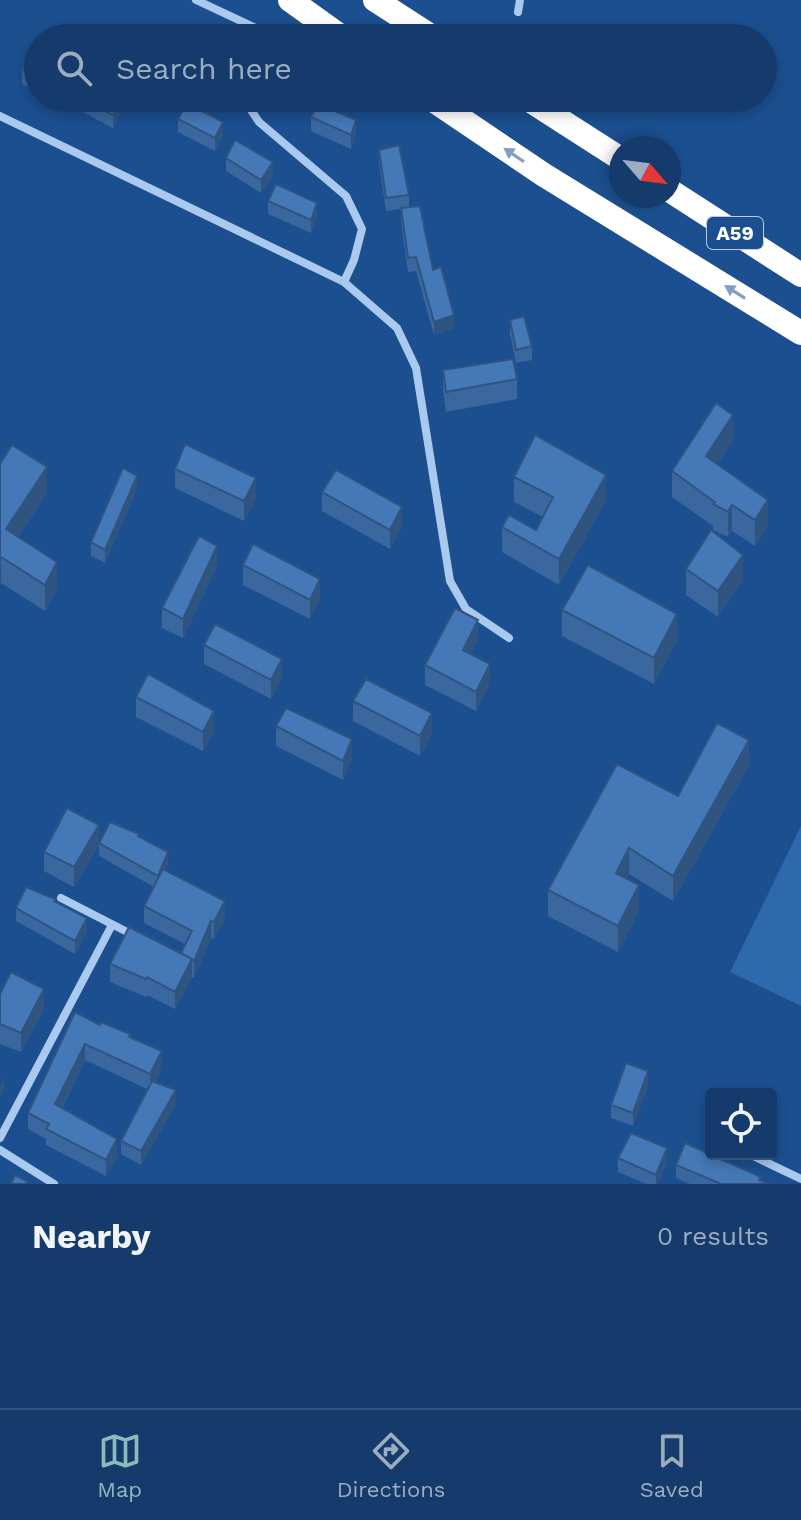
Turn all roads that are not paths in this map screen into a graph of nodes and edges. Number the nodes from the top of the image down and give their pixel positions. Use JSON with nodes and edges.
{"nodes":[{"id":1,"x":196,"y":0,"type":"edge"},
{"id":2,"x":290,"y":0,"type":"edge"},
{"id":3,"x":375,"y":0,"type":"edge"},
{"id":4,"x":520,"y":0,"type":"edge"},
{"id":5,"x":518,"y":12,"type":"dead end"},
{"id":6,"x":238,"y":24,"type":"edge"},
{"id":7,"x":323,"y":24,"type":"edge"},
{"id":8,"x":412,"y":24,"type":"edge"},
{"id":9,"x":252,"y":112,"type":"edge"},
{"id":10,"x":451,"y":112,"type":"edge"},
{"id":11,"x":548,"y":112,"type":"edge"},
{"id":12,"x":0,"y":116,"type":"edge"},
{"id":13,"x":609,"y":151,"type":"edge"},
{"id":14,"x":681,"y":198,"type":"edge"},
{"id":15,"x":801,"y":275,"type":"edge"},
{"id":16,"x":344,"y":282,"type":"junction"},
{"id":17,"x":801,"y":333,"type":"edge"},
{"id":18,"x":509,"y":638,"type":"dead end"},
{"id":19,"x":61,"y":898,"type":"dead end"},
{"id":20,"x":112,"y":925,"type":"junction"},
{"id":21,"x":151,"y":943,"type":"edge"},
{"id":22,"x":0,"y":1138,"type":"edge"},
{"id":23,"x":0,"y":1150,"type":"edge"},
{"id":24,"x":761,"y":1160,"type":"edge"},
{"id":25,"x":801,"y":1179,"type":"edge"},
{"id":26,"x":54,"y":1184,"type":"edge"}],
"edges":[{"from":1,"to":6,"type":"street"},
{"from":2,"to":7,"type":"highway"},
{"from":3,"to":8,"type":"highway"},
{"from":4,"to":5,"type":"street"},
{"from":9,"to":16,"type":"street"},
{"from":17,"to":10,"type":"highway","number":"A59","one_way":true},
{"from":11,"to":13,"type":"highway"},
{"from":12,"to":16,"type":"street"},
{"from":14,"to":15,"type":"highway","number":"A59"},
{"from":16,"to":18,"type":"street"},
{"from":19,"to":20,"type":"street"},
{"from":20,"to":21,"type":"street"},
{"from":20,"to":22,"type":"street"},
{"from":23,"to":26,"type":"street"},
{"from":24,"to":25,"type":"street"}]}
